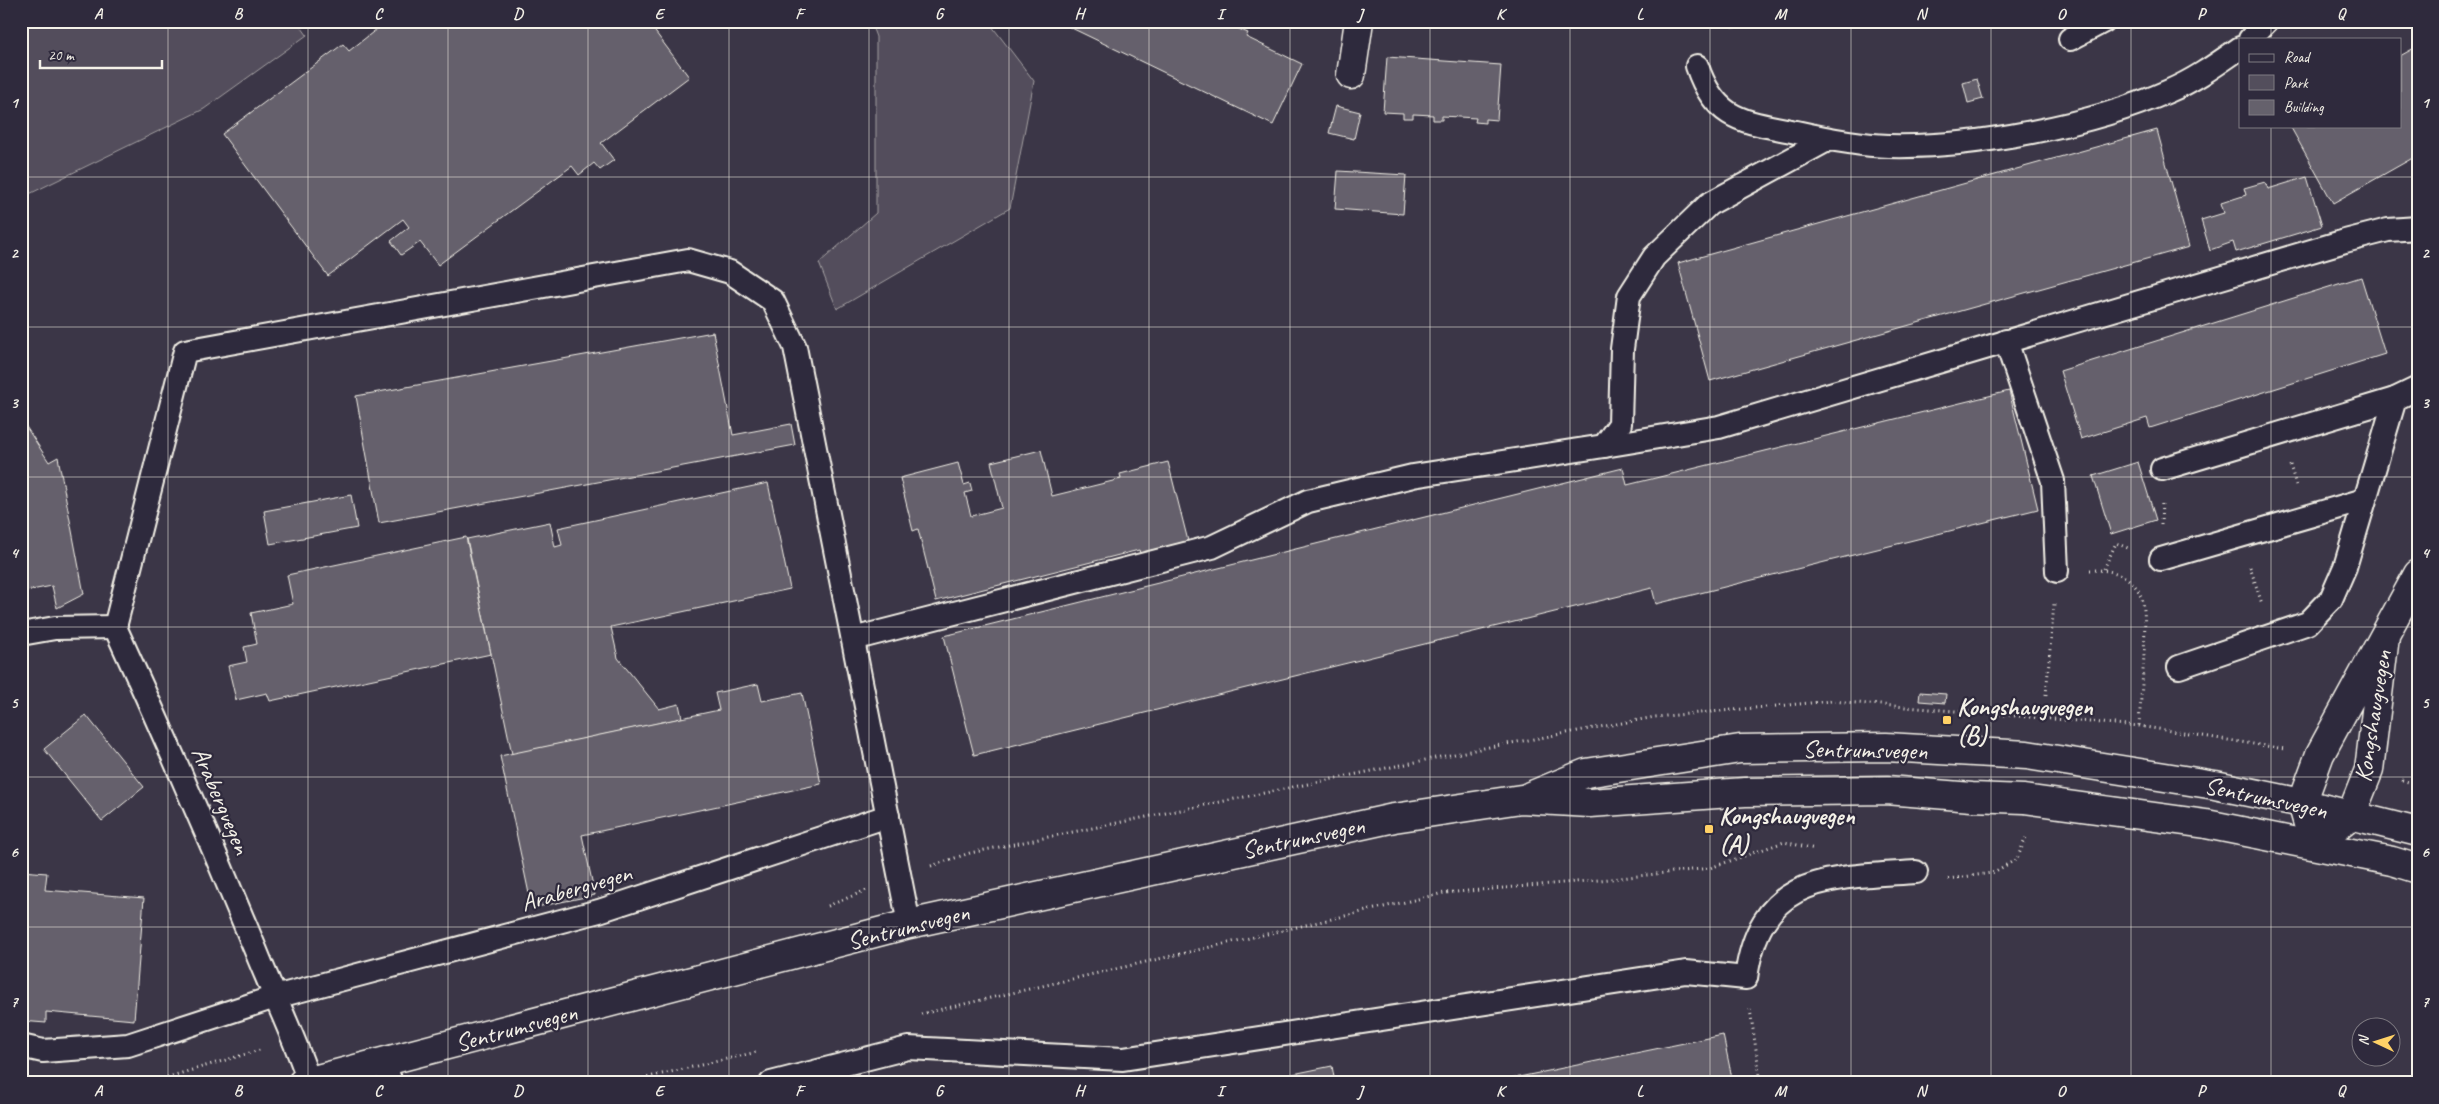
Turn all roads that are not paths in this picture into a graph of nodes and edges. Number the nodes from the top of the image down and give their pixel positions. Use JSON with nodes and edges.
{"nodes":[{"id":1,"x":1359,"y":21,"type":"edge"},
{"id":2,"x":2104,"y":21,"type":"edge"},
{"id":3,"x":2267,"y":21,"type":"edge"},
{"id":4,"x":2251,"y":38,"type":"edge"},
{"id":5,"x":2070,"y":39,"type":"dead end"},
{"id":6,"x":2239,"y":49,"type":"edge"},
{"id":7,"x":1697,"y":66,"type":"dead end"},
{"id":8,"x":1351,"y":75,"type":"dead end"},
{"id":9,"x":1829,"y":139,"type":"junction"},
{"id":10,"x":2418,"y":228,"type":"edge"},
{"id":11,"x":2006,"y":341,"type":"junction"},
{"id":12,"x":2418,"y":388,"type":"edge"},
{"id":13,"x":2394,"y":399,"type":"junction"},
{"id":14,"x":1604,"y":446,"type":"junction"},
{"id":15,"x":2162,"y":468,"type":"road end"},
{"id":16,"x":2364,"y":500,"type":"junction"},
{"id":17,"x":2161,"y":559,"type":"road end"},
{"id":18,"x":2057,"y":571,"type":"road end"},
{"id":19,"x":2418,"y":574,"type":"edge"},
{"id":20,"x":115,"y":627,"type":"junction"},
{"id":21,"x":21,"y":634,"type":"edge"},
{"id":22,"x":2386,"y":636,"type":"junction"},
{"id":23,"x":853,"y":639,"type":"junction"},
{"id":24,"x":2179,"y":667,"type":"dead end"},
{"id":25,"x":1521,"y":799,"type":"junction"},
{"id":26,"x":2302,"y":803,"type":"junction"},
{"id":27,"x":2351,"y":815,"type":"junction"},
{"id":28,"x":888,"y":816,"type":"junction"},
{"id":29,"x":2418,"y":832,"type":"edge"},
{"id":30,"x":2314,"y":845,"type":"junction"},
{"id":31,"x":2418,"y":869,"type":"edge"},
{"id":32,"x":1916,"y":872,"type":"road end"},
{"id":33,"x":909,"y":924,"type":"junction"},
{"id":34,"x":275,"y":998,"type":"junction"},
{"id":35,"x":21,"y":1046,"type":"edge"},
{"id":36,"x":387,"y":1072,"type":"edge"},
{"id":37,"x":306,"y":1082,"type":"edge"},
{"id":38,"x":771,"y":1083,"type":"edge"}],
"edges":[{"from":1,"to":8,"type":"main road"},
{"from":2,"to":5,"type":"lane"},
{"from":3,"to":4,"type":"lane"},
{"from":6,"to":9,"type":"lane"},
{"from":7,"to":9,"type":"lane"},
{"from":9,"to":14,"type":"lane"},
{"from":10,"to":11,"type":"lane"},
{"from":11,"to":14,"type":"lane"},
{"from":11,"to":18,"type":"lane"},
{"from":12,"to":13,"type":"lane"},
{"from":13,"to":15,"type":"lane"},
{"from":13,"to":16,"type":"lane"},
{"from":14,"to":23,"type":"lane"},
{"from":16,"to":17,"type":"lane"},
{"from":16,"to":24,"type":"lane"},
{"from":19,"to":22,"type":"main road","name":"Kongshaugvegen"},
{"from":20,"to":21,"type":"lane"},
{"from":20,"to":23,"type":"lane"},
{"from":20,"to":34,"type":"lane","name":"Arabergvegen"},
{"from":22,"to":26,"type":"main road","name":"Kongshaugvegen"},
{"from":22,"to":27,"type":"main road","name":"Kongshaugvegen"},
{"from":23,"to":28,"type":"lane"},
{"from":25,"to":26,"type":"main road","name":"Sentrumsvegen"},
{"from":25,"to":30,"type":"main road","name":"Sentrumsvegen"},
{"from":25,"to":33,"type":"main road","name":"Sentrumsvegen"},
{"from":26,"to":27,"type":"main road","name":"Sentrumsvegen"},
{"from":26,"to":30,"type":"main road"},
{"from":27,"to":29,"type":"main road","name":"Sentrumsvegen"},
{"from":27,"to":30,"type":"main road","name":"Kongshaugvegen"},
{"from":28,"to":33,"type":"lane"},
{"from":28,"to":34,"type":"lane","name":"Arabergvegen"},
{"from":30,"to":31,"type":"main road","name":"Sentrumsvegen"},
{"from":32,"to":38,"type":"lane"},
{"from":33,"to":36,"type":"main road","name":"Sentrumsvegen"},
{"from":34,"to":35,"type":"lane","name":"Arabergvegen"},
{"from":34,"to":37,"type":"lane","name":"Arabergvegen"},
{"from":36,"to":37,"type":"main road","name":"Sentrumsvegen"}]}
